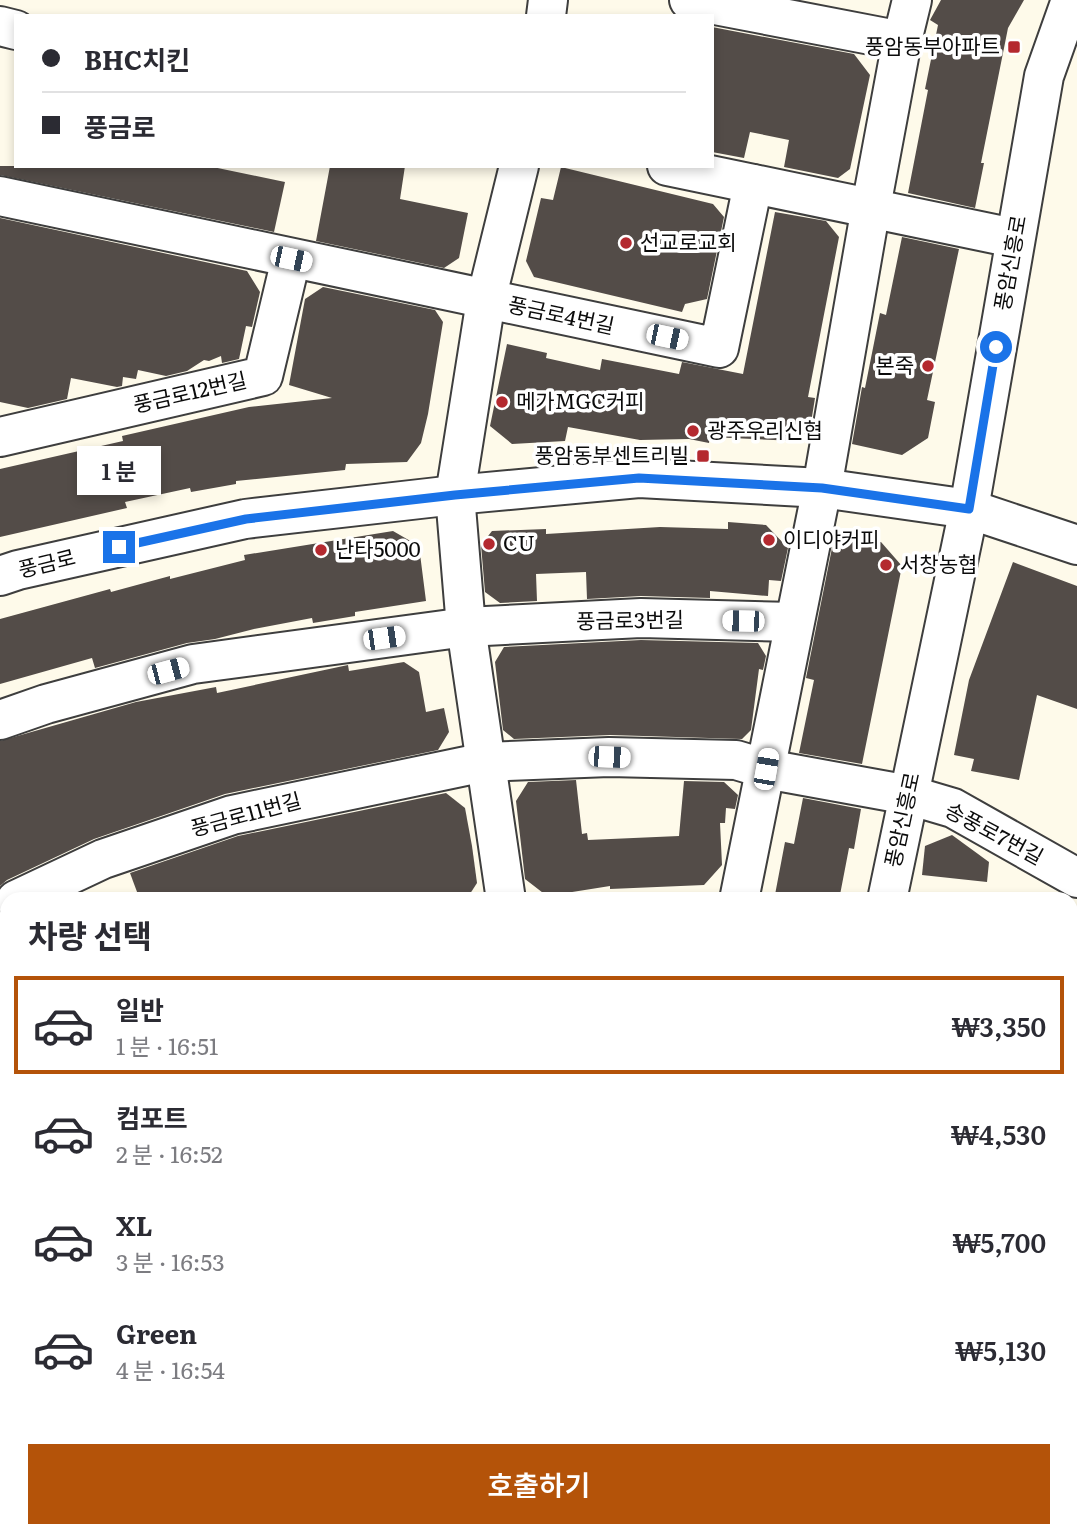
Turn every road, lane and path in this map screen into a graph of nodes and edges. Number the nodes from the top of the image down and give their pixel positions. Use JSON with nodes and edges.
{"nodes":[{"id":1,"x":689,"y":0,"type":"edge"},
{"id":2,"x":912,"y":0,"type":"edge"},
{"id":3,"x":1071,"y":0,"type":"edge"},
{"id":4,"x":902,"y":41,"type":"junction"},
{"id":5,"x":519,"y":168,"type":"edge"},
{"id":6,"x":677,"y":168,"type":"edge"},
{"id":7,"x":753,"y":184,"type":"junction"},
{"id":8,"x":0,"y":196,"type":"edge"},
{"id":9,"x":871,"y":207,"type":"junction"},
{"id":10,"x":1014,"y":238,"type":"junction"},
{"id":11,"x":291,"y":259,"type":"junction"},
{"id":12,"x":486,"y":300,"type":"junction"},
{"id":13,"x":0,"y":437,"type":"edge"},
{"id":14,"x":822,"y":488,"type":"junction"},
{"id":15,"x":455,"y":495,"type":"junction"},
{"id":16,"x":969,"y":509,"type":"junction"},
{"id":17,"x":1077,"y":545,"type":"edge"},
{"id":18,"x":0,"y":576,"type":"edge"},
{"id":19,"x":794,"y":622,"type":"junction"},
{"id":20,"x":466,"y":627,"type":"junction"},
{"id":21,"x":0,"y":720,"type":"edge"},
{"id":22,"x":485,"y":762,"type":"junction"},
{"id":23,"x":766,"y":769,"type":"junction"},
{"id":24,"x":909,"y":795,"type":"junction"},
{"id":25,"x":1077,"y":878,"type":"edge"},
{"id":26,"x":33,"y":892,"type":"edge"},
{"id":27,"x":505,"y":892,"type":"edge"},
{"id":28,"x":740,"y":892,"type":"edge"},
{"id":29,"x":889,"y":892,"type":"edge"}],
"edges":[{"from":1,"to":4,"type":"street"},
{"from":2,"to":4,"type":"street"},
{"from":3,"to":10,"type":"street","name":"풍암신흥로"},
{"from":4,"to":9,"type":"street"},
{"from":5,"to":12,"type":"street"},
{"from":6,"to":7,"type":"street"},
{"from":7,"to":9,"type":"street"},
{"from":7,"to":12,"type":"street","name":"풍금로4번길"},
{"from":8,"to":11,"type":"street"},
{"from":9,"to":10,"type":"street"},
{"from":9,"to":14,"type":"street"},
{"from":10,"to":16,"type":"street","name":"풍암신흥로"},
{"from":11,"to":12,"type":"street"},
{"from":11,"to":13,"type":"street","name":"풍금로12번길"},
{"from":12,"to":15,"type":"street"},
{"from":14,"to":15,"type":"street","name":"풍금로"},
{"from":14,"to":16,"type":"street","name":"풍금로"},
{"from":14,"to":19,"type":"street"},
{"from":15,"to":18,"type":"street","name":"풍금로"},
{"from":15,"to":20,"type":"street"},
{"from":16,"to":17,"type":"street","name":"풍금로"},
{"from":16,"to":24,"type":"street","name":"풍암신흥로"},
{"from":19,"to":20,"type":"street","name":"풍금로3번길"},
{"from":19,"to":23,"type":"street"},
{"from":20,"to":21,"type":"street"},
{"from":20,"to":22,"type":"street"},
{"from":22,"to":23,"type":"street"},
{"from":22,"to":26,"type":"street","name":"풍금로11번길"},
{"from":22,"to":27,"type":"street"},
{"from":23,"to":24,"type":"street","name":"송풍로7번길"},
{"from":23,"to":28,"type":"street"},
{"from":24,"to":25,"type":"street","name":"송풍로7번길"},
{"from":24,"to":29,"type":"street","name":"풍암신흥로"}]}
